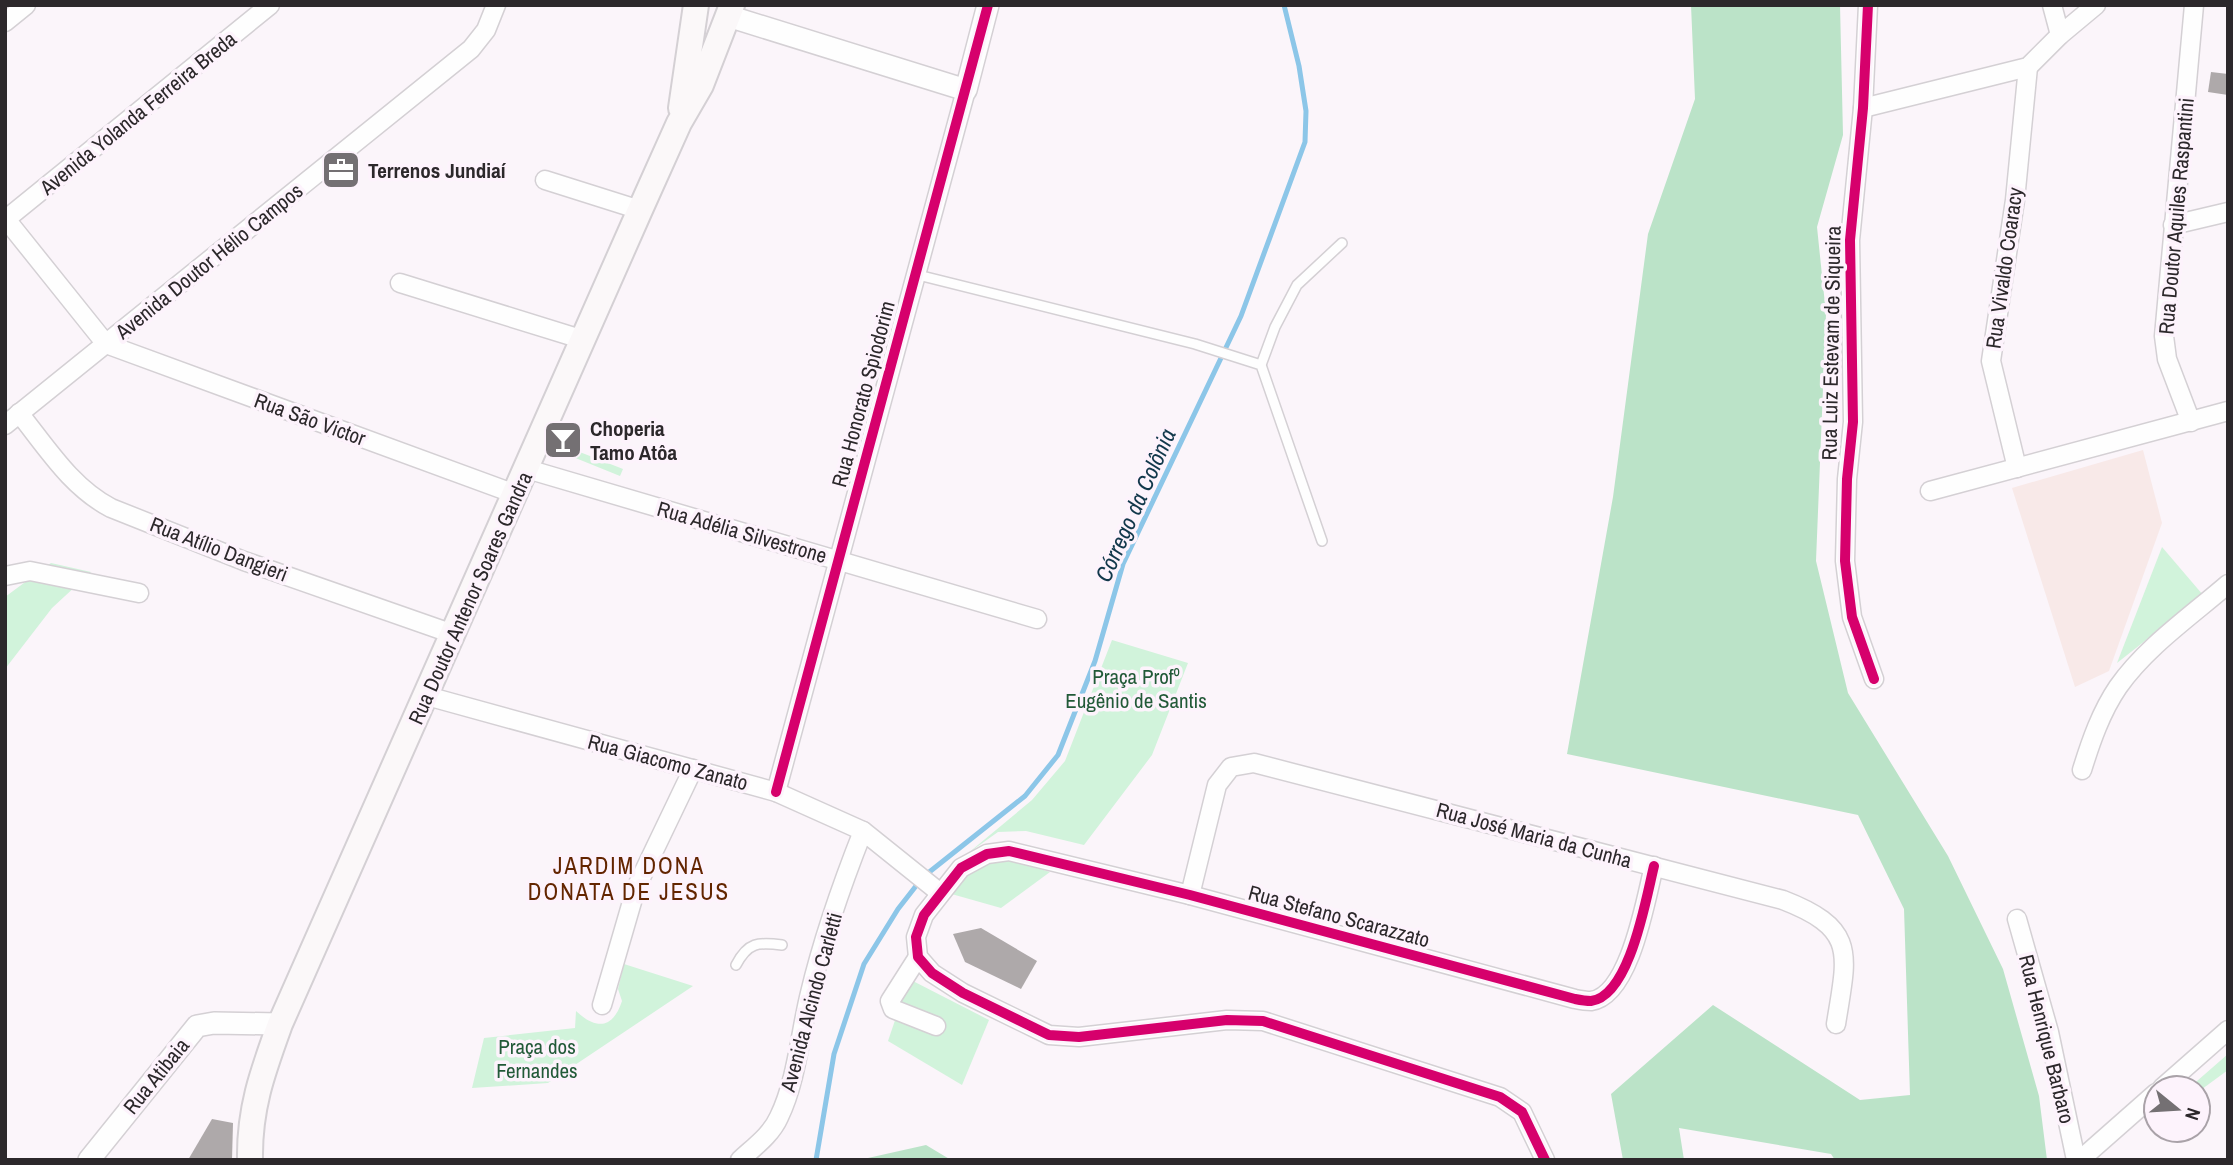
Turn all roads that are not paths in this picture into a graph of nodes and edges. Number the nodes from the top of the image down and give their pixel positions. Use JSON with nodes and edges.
{"nodes":[{"id":1,"x":26,"y":5,"type":"edge"},
{"id":2,"x":270,"y":5,"type":"edge"},
{"id":3,"x":496,"y":5,"type":"edge"},
{"id":4,"x":696,"y":5,"type":"edge"},
{"id":5,"x":988,"y":5,"type":"edge"},
{"id":6,"x":1868,"y":5,"type":"edge"},
{"id":7,"x":2052,"y":5,"type":"edge"},
{"id":8,"x":2096,"y":5,"type":"edge"},
{"id":9,"x":2194,"y":5,"type":"edge"},
{"id":10,"x":724,"y":9,"type":"edge"},
{"id":11,"x":5,"y":22,"type":"edge"},
{"id":12,"x":2060,"y":35,"type":"junction"},
{"id":13,"x":2028,"y":67,"type":"junction"},
{"id":14,"x":966,"y":90,"type":"junction"},
{"id":15,"x":1863,"y":108,"type":"junction"},
{"id":16,"x":679,"y":123,"type":"junction"},
{"id":17,"x":545,"y":180,"type":"dead end"},
{"id":18,"x":639,"y":209,"type":"junction"},
{"id":19,"x":2228,"y":212,"type":"edge"},
{"id":20,"x":6,"y":219,"type":"edge"},
{"id":21,"x":2173,"y":225,"type":"junction"},
{"id":22,"x":1342,"y":243,"type":"dead end"},
{"id":23,"x":914,"y":274,"type":"junction"},
{"id":24,"x":400,"y":283,"type":"dead end"},
{"id":25,"x":584,"y":340,"type":"junction"},
{"id":26,"x":106,"y":344,"type":"junction"},
{"id":27,"x":1261,"y":365,"type":"junction"},
{"id":28,"x":2228,"y":411,"type":"edge"},
{"id":29,"x":12,"y":419,"type":"edge"},
{"id":30,"x":2190,"y":422,"type":"junction"},
{"id":31,"x":2017,"y":468,"type":"junction"},
{"id":32,"x":527,"y":469,"type":"junction"},
{"id":33,"x":1930,"y":491,"type":"dead end"},
{"id":34,"x":515,"y":494,"type":"junction"},
{"id":35,"x":1322,"y":541,"type":"dead end"},
{"id":36,"x":838,"y":561,"type":"junction"},
{"id":37,"x":5,"y":576,"type":"edge"},
{"id":38,"x":2228,"y":584,"type":"edge"},
{"id":39,"x":139,"y":593,"type":"dead end"},
{"id":40,"x":1037,"y":618,"type":"dead end"},
{"id":41,"x":453,"y":634,"type":"junction"},
{"id":42,"x":1874,"y":679,"type":"dead end"},
{"id":43,"x":427,"y":696,"type":"junction"},
{"id":44,"x":693,"y":769,"type":"junction"},
{"id":45,"x":2082,"y":770,"type":"dead end"},
{"id":46,"x":776,"y":792,"type":"junction"},
{"id":47,"x":863,"y":831,"type":"junction"},
{"id":48,"x":1654,"y":866,"type":"junction"},
{"id":49,"x":934,"y":888,"type":"junction"},
{"id":50,"x":1190,"y":895,"type":"junction"},
{"id":51,"x":2017,"y":919,"type":"dead end"},
{"id":52,"x":782,"y":945,"type":"dead end"},
{"id":53,"x":918,"y":957,"type":"junction"},
{"id":54,"x":736,"y":965,"type":"dead end"},
{"id":55,"x":602,"y":1005,"type":"dead end"},
{"id":56,"x":280,"y":1024,"type":"junction"},
{"id":57,"x":1836,"y":1024,"type":"dead end"},
{"id":58,"x":936,"y":1027,"type":"dead end"},
{"id":59,"x":2228,"y":1030,"type":"edge"},
{"id":60,"x":2178,"y":1074,"type":"edge"},
{"id":61,"x":2142,"y":1105,"type":"edge"},
{"id":62,"x":89,"y":1160,"type":"edge"},
{"id":63,"x":250,"y":1160,"type":"edge"},
{"id":64,"x":740,"y":1160,"type":"edge"},
{"id":65,"x":1545,"y":1160,"type":"edge"},
{"id":66,"x":2078,"y":1160,"type":"edge"}],
"edges":[{"from":1,"to":11,"type":"street"},
{"from":2,"to":20,"type":"street","name":"Avenida Yolanda Ferreira Breda"},
{"from":3,"to":26,"type":"street","name":"Avenida Doutor Hélio Campos"},
{"from":4,"to":16,"type":"main road"},
{"from":5,"to":14,"type":"street","name":"Rua Honorato Spiodorim"},
{"from":6,"to":15,"type":"street","name":"Rua Luiz Estevam de Siqueira"},
{"from":7,"to":12,"type":"street"},
{"from":8,"to":12,"type":"street"},
{"from":9,"to":21,"type":"street","name":"Rua Doutor Aquiles Raspantini"},
{"from":10,"to":14,"type":"street"},
{"from":10,"to":16,"type":"main road","name":"Rua Doutor Antenor Soares Gandra"},
{"from":12,"to":13,"type":"street"},
{"from":13,"to":15,"type":"street"},
{"from":13,"to":31,"type":"street","name":"Rua Vivaldo Coaracy"},
{"from":14,"to":23,"type":"street","name":"Rua Honorato Spiodorim"},
{"from":15,"to":42,"type":"street","name":"Rua Luiz Estevam de Siqueira"},
{"from":16,"to":18,"type":"main road","name":"Rua Doutor Antenor Soares Gandra"},
{"from":17,"to":18,"type":"street"},
{"from":18,"to":25,"type":"main road","name":"Rua Doutor Antenor Soares Gandra"},
{"from":19,"to":21,"type":"street"},
{"from":20,"to":26,"type":"street"},
{"from":21,"to":30,"type":"street","name":"Rua Doutor Aquiles Raspantini"},
{"from":22,"to":27,"type":"lane"},
{"from":23,"to":27,"type":"lane"},
{"from":23,"to":36,"type":"street","name":"Rua Honorato Spiodorim"},
{"from":24,"to":25,"type":"street"},
{"from":25,"to":32,"type":"main road","name":"Rua Doutor Antenor Soares Gandra"},
{"from":26,"to":29,"type":"street","name":"Avenida Doutor Hélio Campos"},
{"from":26,"to":34,"type":"street","name":"Rua São Victor"},
{"from":27,"to":35,"type":"lane"},
{"from":28,"to":30,"type":"street"},
{"from":29,"to":41,"type":"street","name":"Rua Atílio Dangieri"},
{"from":30,"to":31,"type":"street"},
{"from":31,"to":33,"type":"street"},
{"from":32,"to":34,"type":"main road","name":"Rua Doutor Antenor Soares Gandra"},
{"from":32,"to":36,"type":"street","name":"Rua Adélia Silvestrone"},
{"from":34,"to":41,"type":"main road","name":"Rua Doutor Antenor Soares Gandra"},
{"from":36,"to":40,"type":"street","name":"Rua Adélia Silvestrone"},
{"from":36,"to":46,"type":"street","name":"Rua Honorato Spiodorim"},
{"from":37,"to":39,"type":"street"},
{"from":38,"to":45,"type":"street"},
{"from":41,"to":43,"type":"main road","name":"Rua Doutor Antenor Soares Gandra"},
{"from":43,"to":44,"type":"street","name":"Rua Giacomo Zanato"},
{"from":43,"to":56,"type":"main road","name":"Rua Doutor Antenor Soares Gandra"},
{"from":44,"to":46,"type":"street","name":"Rua Giacomo Zanato"},
{"from":44,"to":55,"type":"street"},
{"from":46,"to":47,"type":"street","name":"Rua Giacomo Zanato"},
{"from":47,"to":49,"type":"street","name":"Rua Giacomo Zanato"},
{"from":47,"to":64,"type":"street","name":"Avenida Alcindo Carletti"},
{"from":48,"to":50,"type":"street","name":"Rua Stefano Scarazzato"},
{"from":48,"to":50,"type":"street","name":"Rua José Maria da Cunha"},
{"from":48,"to":57,"type":"street","name":"Rua José Maria da Cunha"},
{"from":49,"to":50,"type":"street","name":"Rua Stefano Scarazzato"},
{"from":49,"to":53,"type":"street","name":"Rua Stefano Scarazzato"},
{"from":51,"to":66,"type":"street","name":"Rua Henrique Barbaro"},
{"from":52,"to":54,"type":"lane"},
{"from":53,"to":58,"type":"street"},
{"from":53,"to":65,"type":"street"},
{"from":56,"to":62,"type":"street","name":"Rua Atibaia"},
{"from":56,"to":63,"type":"main road","name":"Rua Doutor Antenor Soares Gandra"},
{"from":59,"to":60,"type":"street"},
{"from":61,"to":66,"type":"street"}]}
